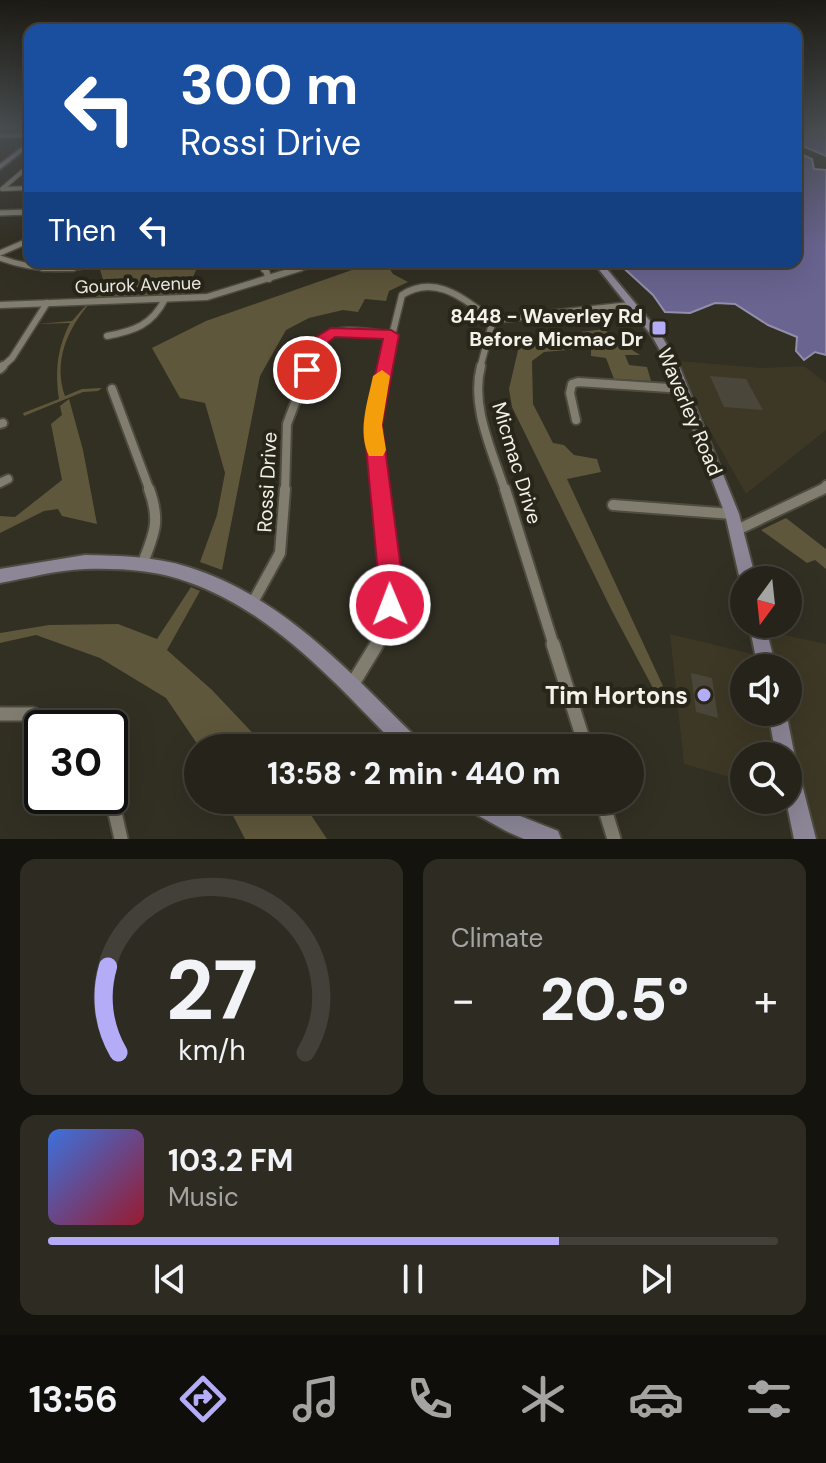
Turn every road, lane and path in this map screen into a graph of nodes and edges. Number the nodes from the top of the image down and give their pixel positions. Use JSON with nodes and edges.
{"nodes":[{"id":1,"x":24,"y":171,"type":"edge"},
{"id":2,"x":24,"y":188,"type":"edge"},
{"id":3,"x":1,"y":189,"type":"edge"},
{"id":4,"x":24,"y":212,"type":"edge"},
{"id":5,"x":0,"y":213,"type":"edge"},
{"id":6,"x":24,"y":243,"type":"edge"},
{"id":7,"x":0,"y":256,"type":"edge"},
{"id":8,"x":24,"y":263,"type":"edge"},
{"id":9,"x":264,"y":268,"type":"edge"},
{"id":10,"x":302,"y":268,"type":"edge"},
{"id":11,"x":602,"y":268,"type":"edge"},
{"id":12,"x":269,"y":279,"type":"junction"},
{"id":13,"x":165,"y":299,"type":"junction"},
{"id":14,"x":47,"y":303,"type":"junction"},
{"id":15,"x":0,"y":305,"type":"edge"},
{"id":16,"x":630,"y":305,"type":"junction"},
{"id":17,"x":493,"y":320,"type":"junction"},
{"id":18,"x":391,"y":335,"type":"junction"},
{"id":19,"x":107,"y":336,"type":"dead end"},
{"id":20,"x":0,"y":369,"type":"edge"},
{"id":21,"x":112,"y":389,"type":"dead end"},
{"id":22,"x":684,"y":389,"type":"junction"},
{"id":23,"x":576,"y":420,"type":"dead end"},
{"id":24,"x":824,"y":491,"type":"edge"},
{"id":25,"x":613,"y":505,"type":"dead end"},
{"id":26,"x":732,"y":514,"type":"junction"},
{"id":27,"x":737,"y":530,"type":"junction"},
{"id":28,"x":142,"y":565,"type":"junction"},
{"id":29,"x":745,"y":566,"type":"edge"},
{"id":30,"x":0,"y":576,"type":"edge"},
{"id":31,"x":253,"y":602,"type":"junction"},
{"id":32,"x":350,"y":688,"type":"junction"},
{"id":33,"x":0,"y":714,"type":"edge"},
{"id":34,"x":24,"y":714,"type":"edge"},
{"id":35,"x":398,"y":734,"type":"edge"},
{"id":36,"x":582,"y":734,"type":"edge"},
{"id":37,"x":115,"y":814,"type":"edge"},
{"id":38,"x":495,"y":814,"type":"edge"},
{"id":39,"x":606,"y":814,"type":"edge"},
{"id":40,"x":799,"y":814,"type":"edge"},
{"id":41,"x":121,"y":839,"type":"edge"},
{"id":42,"x":550,"y":839,"type":"edge"},
{"id":43,"x":614,"y":839,"type":"edge"},
{"id":44,"x":805,"y":839,"type":"edge"}],
"edges":[{"from":1,"to":3,"type":"street"},
{"from":2,"to":3,"type":"street"},
{"from":4,"to":5,"type":"street"},
{"from":6,"to":7,"type":"street"},
{"from":7,"to":8,"type":"street"},
{"from":9,"to":12,"type":"street"},
{"from":10,"to":12,"type":"street","name":"Gourok Avenue"},
{"from":11,"to":16,"type":"main road","name":"Waverley Road"},
{"from":12,"to":13,"type":"street","name":"Gourok Avenue"},
{"from":13,"to":14,"type":"street","name":"Gourok Avenue"},
{"from":13,"to":19,"type":"street"},
{"from":14,"to":15,"type":"street","name":"Gourok Avenue"},
{"from":14,"to":20,"type":"street"},
{"from":16,"to":17,"type":"street"},
{"from":16,"to":22,"type":"main road","name":"Waverley Road"},
{"from":17,"to":18,"type":"street"},
{"from":17,"to":36,"type":"street","name":"Micmac Drive"},
{"from":18,"to":31,"type":"street","name":"Rossi Drive"},
{"from":18,"to":32,"type":"street"},
{"from":21,"to":28,"type":"street"},
{"from":22,"to":23,"type":"street"},
{"from":22,"to":26,"type":"main road","name":"Waverley Road"},
{"from":24,"to":27,"type":"street"},
{"from":25,"to":26,"type":"street"},
{"from":26,"to":27,"type":"main road","name":"Waverley Road"},
{"from":27,"to":29,"type":"main road","name":"Waverley Road"},
{"from":28,"to":30,"type":"main road"},
{"from":28,"to":31,"type":"main road"},
{"from":31,"to":32,"type":"main road"},
{"from":32,"to":35,"type":"main road"},
{"from":33,"to":34,"type":"street"},
{"from":37,"to":41,"type":"street"},
{"from":38,"to":42,"type":"main road"},
{"from":39,"to":43,"type":"street"},
{"from":40,"to":44,"type":"main road"}]}
